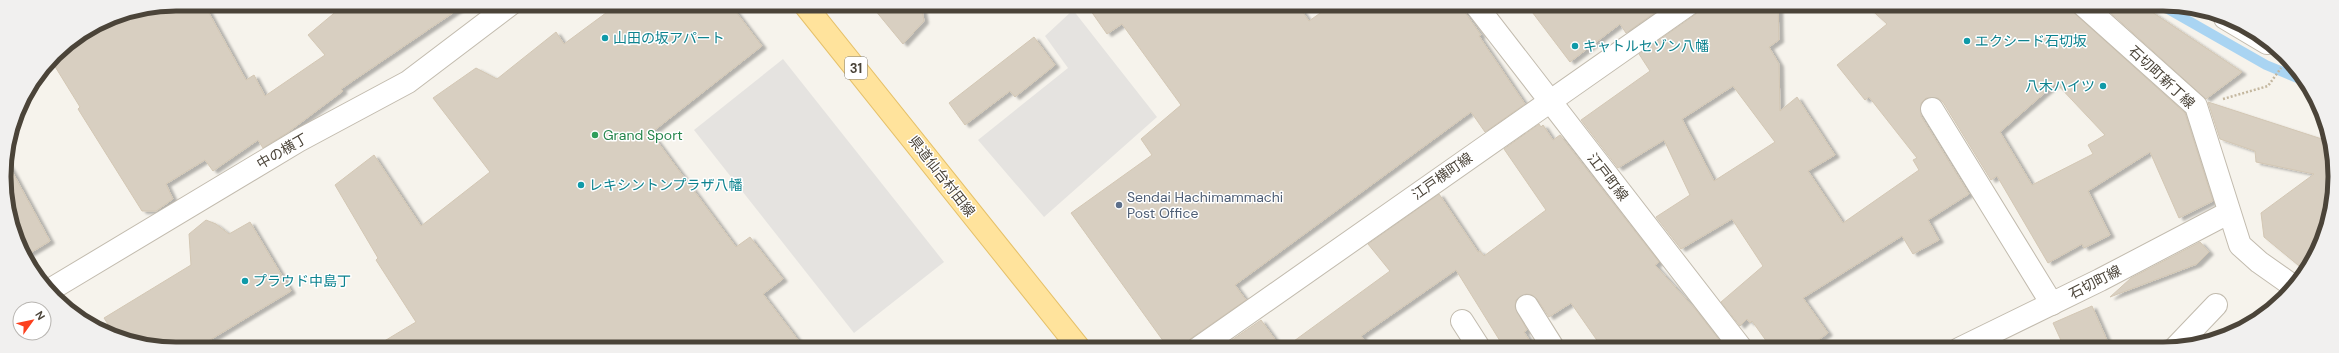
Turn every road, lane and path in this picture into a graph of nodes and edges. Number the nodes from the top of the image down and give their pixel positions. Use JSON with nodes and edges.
{"nodes":[{"id":1,"x":502,"y":11,"type":"edge"},
{"id":2,"x":810,"y":11,"type":"edge"},
{"id":3,"x":1480,"y":11,"type":"edge"},
{"id":4,"x":1679,"y":11,"type":"edge"},
{"id":5,"x":2090,"y":11,"type":"edge"},
{"id":6,"x":2283,"y":65,"type":"dead end"},
{"id":7,"x":1548,"y":101,"type":"junction"},
{"id":8,"x":2196,"y":106,"type":"junction"},
{"id":9,"x":1932,"y":109,"type":"dead end"},
{"id":10,"x":2228,"y":213,"type":"junction"},
{"id":11,"x":2289,"y":283,"type":"edge"},
{"id":12,"x":53,"y":288,"type":"edge"},
{"id":13,"x":2052,"y":304,"type":"junction"},
{"id":14,"x":2216,"y":305,"type":"dead end"},
{"id":15,"x":1527,"y":306,"type":"dead end"},
{"id":16,"x":1462,"y":321,"type":"dead end"},
{"id":17,"x":2181,"y":341,"type":"edge"},
{"id":18,"x":1074,"y":342,"type":"edge"},
{"id":19,"x":1208,"y":342,"type":"edge"},
{"id":20,"x":1476,"y":342,"type":"edge"},
{"id":21,"x":1550,"y":342,"type":"edge"},
{"id":22,"x":1737,"y":342,"type":"edge"},
{"id":23,"x":1973,"y":342,"type":"edge"}],
"edges":[{"from":1,"to":12,"type":"street","name":"中の横丁"},
{"from":2,"to":18,"type":"main road","name":"県道仙台村田線","number":"31"},
{"from":3,"to":7,"type":"street","name":"江戸町線"},
{"from":4,"to":7,"type":"street","name":"江戸横町線"},
{"from":5,"to":8,"type":"street","name":"石切町新丁線"},
{"from":6,"to":8,"type":"path"},
{"from":7,"to":19,"type":"street","name":"江戸横町線"},
{"from":7,"to":22,"type":"street","name":"江戸町線"},
{"from":8,"to":10,"type":"street","name":"石切町新丁線"},
{"from":9,"to":13,"type":"street"},
{"from":10,"to":11,"type":"street","name":"石切町新丁線"},
{"from":10,"to":13,"type":"street","name":"石切町線"},
{"from":13,"to":23,"type":"street","name":"石切町線"},
{"from":14,"to":17,"type":"street"},
{"from":15,"to":21,"type":"street"},
{"from":16,"to":20,"type":"street"}]}
